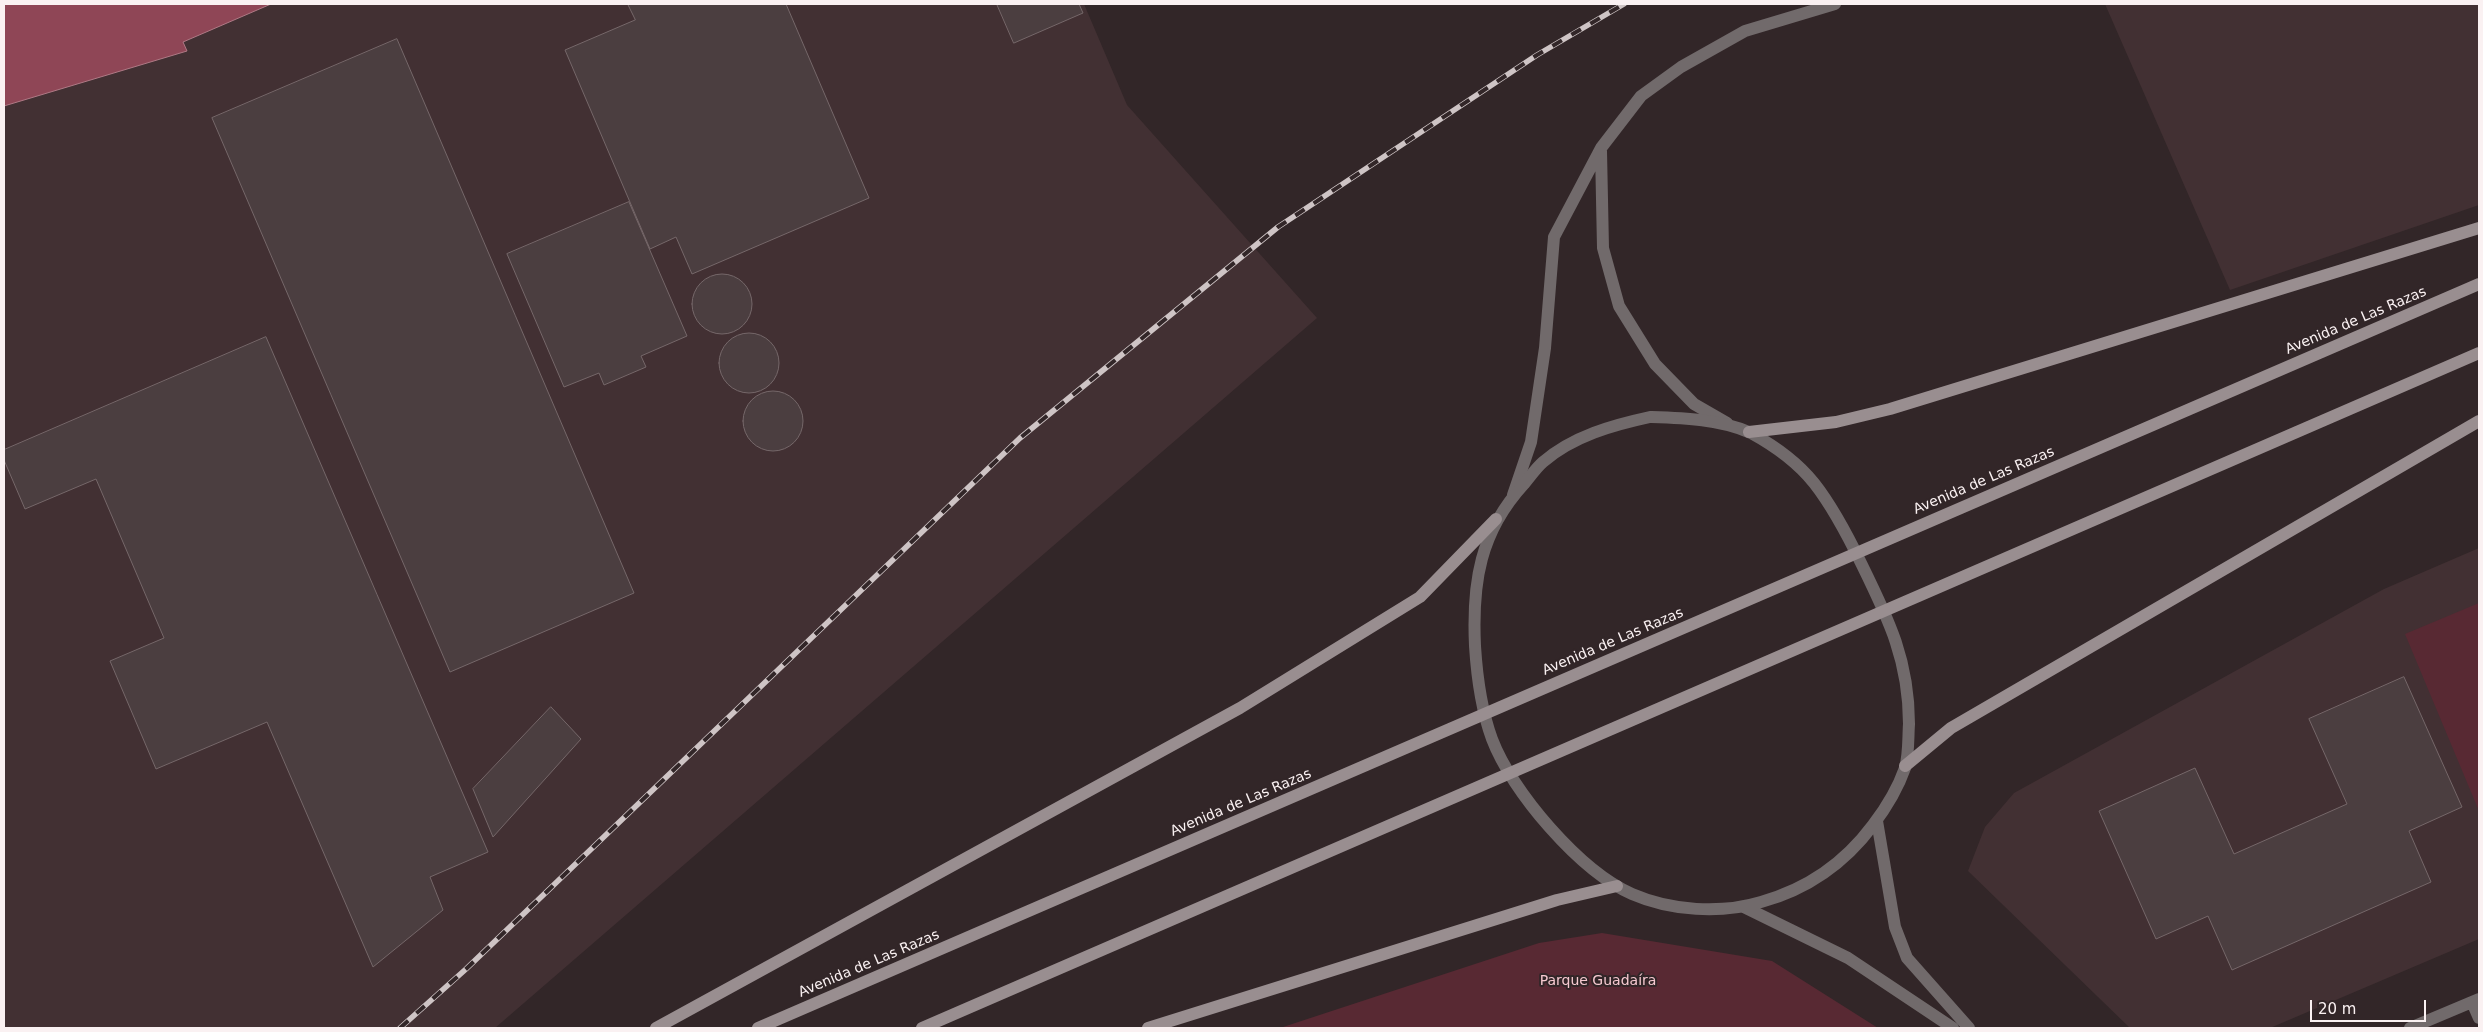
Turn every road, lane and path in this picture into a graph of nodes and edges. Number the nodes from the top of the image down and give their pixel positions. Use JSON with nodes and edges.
{"nodes":[{"id":1,"x":1835,"y":4,"type":"edge"},
{"id":2,"x":1601,"y":148,"type":"junction"},
{"id":3,"x":2479,"y":228,"type":"edge"},
{"id":4,"x":2479,"y":284,"type":"edge"},
{"id":5,"x":2479,"y":353,"type":"edge"},
{"id":6,"x":2479,"y":421,"type":"edge"},
{"id":7,"x":1734,"y":428,"type":"junction"},
{"id":8,"x":1749,"y":432,"type":"junction"},
{"id":9,"x":1513,"y":495,"type":"junction"},
{"id":10,"x":1496,"y":519,"type":"junction"},
{"id":11,"x":1905,"y":766,"type":"junction"},
{"id":12,"x":1877,"y":821,"type":"junction"},
{"id":13,"x":1617,"y":886,"type":"junction"},
{"id":14,"x":1744,"y":907,"type":"junction"},
{"id":15,"x":2476,"y":1001,"type":"edge"},
{"id":16,"x":2479,"y":1018,"type":"edge"},
{"id":17,"x":656,"y":1028,"type":"edge"},
{"id":18,"x":758,"y":1028,"type":"edge"},
{"id":19,"x":922,"y":1028,"type":"edge"},
{"id":20,"x":1148,"y":1028,"type":"edge"},
{"id":21,"x":1953,"y":1028,"type":"edge"},
{"id":22,"x":1969,"y":1028,"type":"edge"},
{"id":23,"x":2410,"y":1028,"type":"edge"}],
"edges":[{"from":1,"to":2,"type":"street"},
{"from":2,"to":7,"type":"street"},
{"from":2,"to":9,"type":"street"},
{"from":3,"to":8,"type":"main road"},
{"from":4,"to":18,"type":"main road","name":"Avenida de Las Razas"},
{"from":5,"to":19,"type":"main road"},
{"from":6,"to":11,"type":"main road"},
{"from":7,"to":8,"type":"street"},
{"from":7,"to":9,"type":"street"},
{"from":8,"to":11,"type":"street"},
{"from":9,"to":10,"type":"street"},
{"from":10,"to":13,"type":"street"},
{"from":10,"to":17,"type":"main road"},
{"from":11,"to":12,"type":"street"},
{"from":12,"to":14,"type":"street"},
{"from":12,"to":22,"type":"street"},
{"from":13,"to":14,"type":"street"},
{"from":13,"to":20,"type":"main road"},
{"from":14,"to":21,"type":"street"},
{"from":15,"to":16,"type":"street"},
{"from":15,"to":23,"type":"street"}]}
